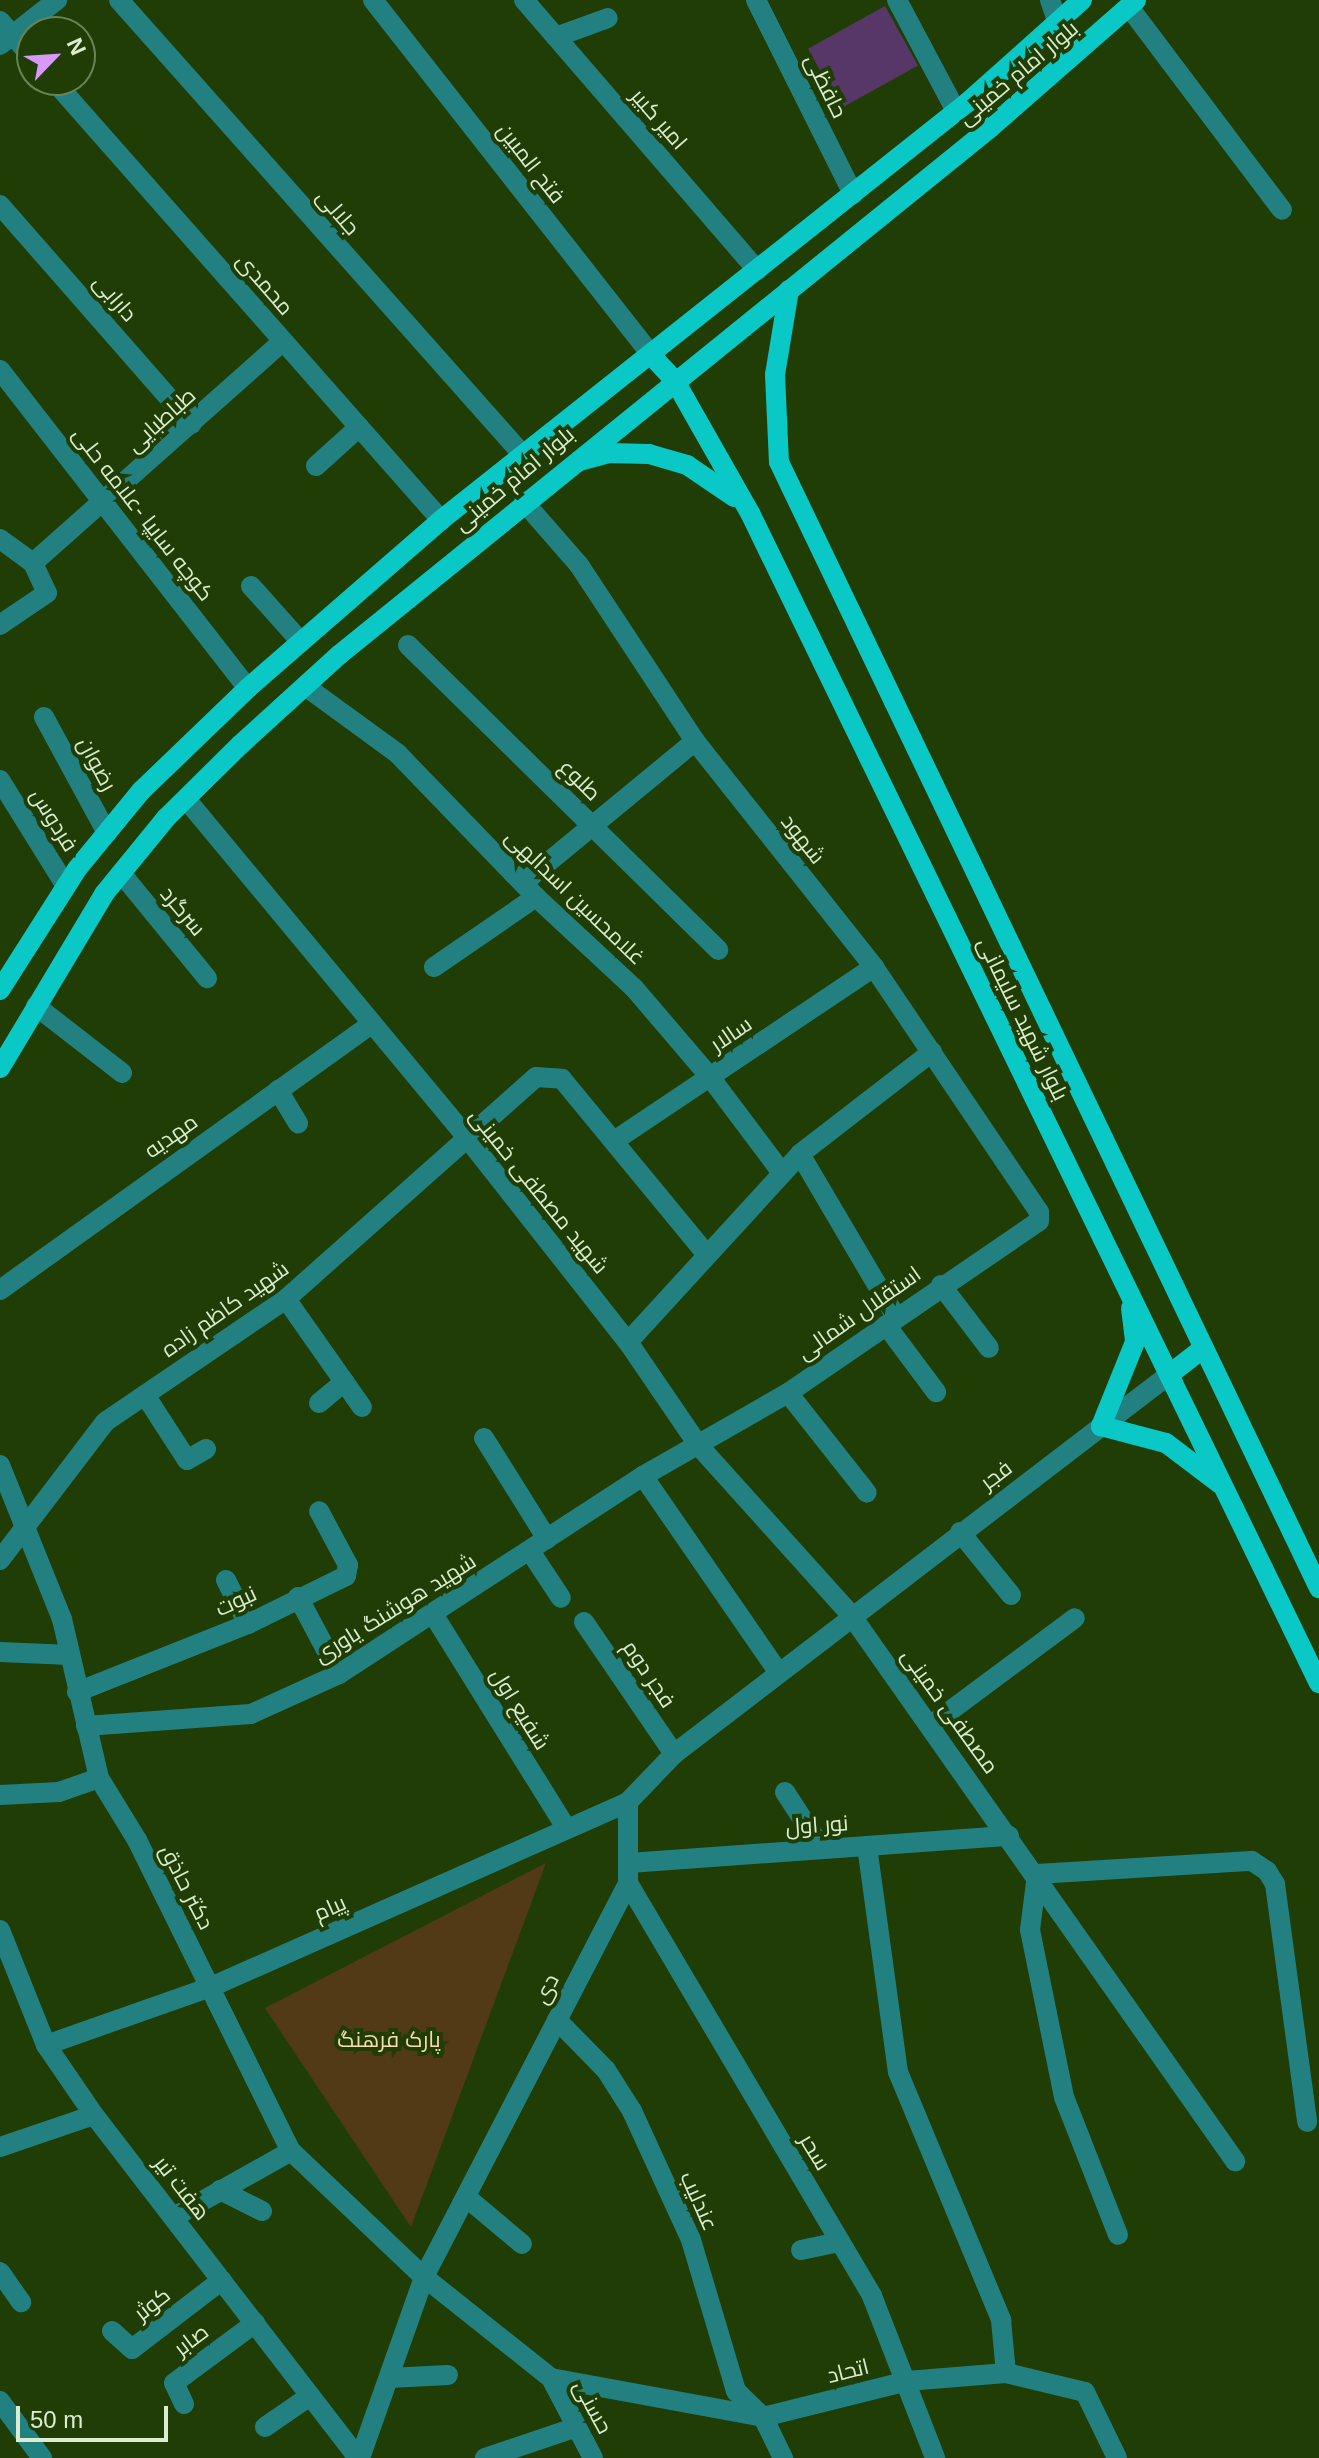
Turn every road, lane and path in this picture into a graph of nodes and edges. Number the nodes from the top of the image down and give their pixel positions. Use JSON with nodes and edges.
{"nodes":[{"id":1,"x":57,"y":0,"type":"edge"},
{"id":2,"x":119,"y":0,"type":"edge"},
{"id":3,"x":373,"y":0,"type":"edge"},
{"id":4,"x":524,"y":0,"type":"edge"},
{"id":5,"x":756,"y":0,"type":"edge"},
{"id":6,"x":897,"y":0,"type":"edge"},
{"id":7,"x":1050,"y":0,"type":"edge"},
{"id":8,"x":1082,"y":0,"type":"edge"},
{"id":9,"x":1133,"y":4,"type":"edge"},
{"id":10,"x":608,"y":18,"type":"dead end"},
{"id":11,"x":1058,"y":23,"type":"junction"},
{"id":12,"x":4,"y":34,"type":"edge"},
{"id":13,"x":556,"y":37,"type":"junction"},
{"id":14,"x":67,"y":96,"type":"edge"},
{"id":15,"x":956,"y":111,"type":"junction"},
{"id":16,"x":853,"y":194,"type":"junction"},
{"id":17,"x":0,"y":205,"type":"edge"},
{"id":18,"x":1282,"y":210,"type":"dead end"},
{"id":19,"x":757,"y":270,"type":"junction"},
{"id":20,"x":789,"y":290,"type":"junction"},
{"id":21,"x":283,"y":341,"type":"junction"},
{"id":22,"x":651,"y":355,"type":"junction"},
{"id":23,"x":0,"y":370,"type":"edge"},
{"id":24,"x":675,"y":381,"type":"junction"},
{"id":25,"x":192,"y":424,"type":"junction"},
{"id":26,"x":359,"y":427,"type":"junction"},
{"id":27,"x":523,"y":455,"type":"junction"},
{"id":28,"x":571,"y":463,"type":"junction"},
{"id":29,"x":316,"y":466,"type":"dead end"},
{"id":30,"x":524,"y":502,"type":"junction"},
{"id":31,"x":104,"y":504,"type":"junction"},
{"id":32,"x":750,"y":513,"type":"junction"},
{"id":33,"x":441,"y":520,"type":"junction"},
{"id":34,"x":0,"y":539,"type":"edge"},
{"id":35,"x":33,"y":563,"type":"junction"},
{"id":36,"x":251,"y":586,"type":"dead end"},
{"id":37,"x":0,"y":625,"type":"edge"},
{"id":38,"x":301,"y":642,"type":"junction"},
{"id":39,"x":408,"y":645,"type":"dead end"},
{"id":40,"x":305,"y":686,"type":"junction"},
{"id":41,"x":248,"y":688,"type":"junction"},
{"id":42,"x":44,"y":717,"type":"dead end"},
{"id":43,"x":695,"y":741,"type":"junction"},
{"id":44,"x":0,"y":780,"type":"edge"},
{"id":45,"x":186,"y":799,"type":"junction"},
{"id":46,"x":592,"y":826,"type":"junction"},
{"id":47,"x":107,"y":833,"type":"junction"},
{"id":48,"x":121,"y":873,"type":"junction"},
{"id":49,"x":66,"y":886,"type":"junction"},
{"id":50,"x":530,"y":890,"type":"junction"},
{"id":51,"x":718,"y":950,"type":"dead end"},
{"id":52,"x":434,"y":967,"type":"dead end"},
{"id":53,"x":874,"y":967,"type":"junction"},
{"id":54,"x":207,"y":978,"type":"dead end"},
{"id":55,"x":0,"y":990,"type":"edge"},
{"id":56,"x":36,"y":1006,"type":"junction"},
{"id":57,"x":372,"y":1024,"type":"junction"},
{"id":58,"x":932,"y":1052,"type":"junction"},
{"id":59,"x":0,"y":1068,"type":"edge"},
{"id":60,"x":122,"y":1073,"type":"dead end"},
{"id":61,"x":710,"y":1077,"type":"junction"},
{"id":62,"x":278,"y":1090,"type":"junction"},
{"id":63,"x":298,"y":1123,"type":"dead end"},
{"id":64,"x":468,"y":1139,"type":"junction"},
{"id":65,"x":614,"y":1141,"type":"junction"},
{"id":66,"x":800,"y":1154,"type":"junction"},
{"id":67,"x":782,"y":1173,"type":"junction"},
{"id":68,"x":1039,"y":1212,"type":"joint"},
{"id":69,"x":707,"y":1255,"type":"junction"},
{"id":70,"x":941,"y":1285,"type":"junction"},
{"id":71,"x":0,"y":1290,"type":"edge"},
{"id":72,"x":1129,"y":1292,"type":"junction"},
{"id":73,"x":286,"y":1299,"type":"junction"},
{"id":74,"x":891,"y":1321,"type":"junction"},
{"id":75,"x":628,"y":1342,"type":"junction"},
{"id":76,"x":989,"y":1348,"type":"dead end"},
{"id":77,"x":1202,"y":1349,"type":"junction"},
{"id":78,"x":1170,"y":1374,"type":"junction"},
{"id":79,"x":344,"y":1382,"type":"junction"},
{"id":80,"x":936,"y":1392,"type":"dead end"},
{"id":81,"x":788,"y":1393,"type":"junction"},
{"id":82,"x":145,"y":1395,"type":"junction"},
{"id":83,"x":319,"y":1403,"type":"dead end"},
{"id":84,"x":362,"y":1407,"type":"dead end"},
{"id":85,"x":1101,"y":1426,"type":"junction"},
{"id":86,"x":484,"y":1438,"type":"dead end"},
{"id":87,"x":699,"y":1446,"type":"junction"},
{"id":88,"x":206,"y":1449,"type":"dead end"},
{"id":89,"x":0,"y":1465,"type":"edge"},
{"id":90,"x":643,"y":1476,"type":"junction"},
{"id":91,"x":1224,"y":1487,"type":"junction"},
{"id":92,"x":867,"y":1493,"type":"dead end"},
{"id":93,"x":319,"y":1511,"type":"dead end"},
{"id":94,"x":25,"y":1530,"type":"junction"},
{"id":95,"x":960,"y":1532,"type":"junction"},
{"id":96,"x":547,"y":1539,"type":"junction"},
{"id":97,"x":530,"y":1551,"type":"junction"},
{"id":98,"x":0,"y":1560,"type":"edge"},
{"id":99,"x":226,"y":1580,"type":"dead end"},
{"id":100,"x":1319,"y":1588,"type":"edge"},
{"id":101,"x":1011,"y":1595,"type":"dead end"},
{"id":102,"x":298,"y":1597,"type":"junction"},
{"id":103,"x":561,"y":1598,"type":"dead end"},
{"id":104,"x":433,"y":1614,"type":"junction"},
{"id":105,"x":851,"y":1615,"type":"junction"},
{"id":106,"x":1075,"y":1618,"type":"dead end"},
{"id":107,"x":584,"y":1622,"type":"dead end"},
{"id":108,"x":248,"y":1624,"type":"junction"},
{"id":109,"x":0,"y":1652,"type":"edge"},
{"id":110,"x":70,"y":1655,"type":"junction"},
{"id":111,"x":778,"y":1672,"type":"junction"},
{"id":112,"x":339,"y":1674,"type":"junction"},
{"id":113,"x":1319,"y":1683,"type":"edge"},
{"id":114,"x":77,"y":1692,"type":"junction"},
{"id":115,"x":931,"y":1725,"type":"junction"},
{"id":116,"x":86,"y":1726,"type":"junction"},
{"id":117,"x":674,"y":1754,"type":"junction"},
{"id":118,"x":99,"y":1778,"type":"junction"},
{"id":119,"x":785,"y":1792,"type":"dead end"},
{"id":120,"x":0,"y":1795,"type":"edge"},
{"id":121,"x":628,"y":1802,"type":"junction"},
{"id":122,"x":567,"y":1829,"type":"junction"},
{"id":123,"x":1009,"y":1836,"type":"junction"},
{"id":124,"x":867,"y":1846,"type":"junction"},
{"id":125,"x":822,"y":1849,"type":"junction"},
{"id":126,"x":628,"y":1873,"type":"junction"},
{"id":127,"x":1037,"y":1874,"type":"junction"},
{"id":128,"x":0,"y":1930,"type":"edge"},
{"id":129,"x":211,"y":1987,"type":"junction"},
{"id":130,"x":557,"y":2020,"type":"junction"},
{"id":131,"x":46,"y":2045,"type":"junction"},
{"id":132,"x":94,"y":2115,"type":"junction"},
{"id":133,"x":1307,"y":2122,"type":"dead end"},
{"id":134,"x":0,"y":2147,"type":"edge"},
{"id":135,"x":291,"y":2151,"type":"junction"},
{"id":136,"x":1235,"y":2161,"type":"dead end"},
{"id":137,"x":220,"y":2190,"type":"junction"},
{"id":138,"x":466,"y":2197,"type":"junction"},
{"id":139,"x":262,"y":2211,"type":"dead end"},
{"id":140,"x":174,"y":2217,"type":"junction"},
{"id":141,"x":1118,"y":2235,"type":"dead end"},
{"id":142,"x":840,"y":2242,"type":"junction"},
{"id":143,"x":522,"y":2244,"type":"dead end"},
{"id":144,"x":801,"y":2250,"type":"dead end"},
{"id":145,"x":0,"y":2272,"type":"edge"},
{"id":146,"x":424,"y":2277,"type":"junction"},
{"id":147,"x":222,"y":2280,"type":"junction"},
{"id":148,"x":21,"y":2302,"type":"dead end"},
{"id":149,"x":255,"y":2323,"type":"junction"},
{"id":150,"x":112,"y":2331,"type":"dead end"},
{"id":151,"x":1006,"y":2373,"type":"junction"},
{"id":152,"x":448,"y":2375,"type":"dead end"},
{"id":153,"x":389,"y":2378,"type":"junction"},
{"id":154,"x":551,"y":2378,"type":"junction"},
{"id":155,"x":907,"y":2381,"type":"junction"},
{"id":156,"x":310,"y":2396,"type":"junction"},
{"id":157,"x":0,"y":2401,"type":"edge"},
{"id":158,"x":184,"y":2404,"type":"dead end"},
{"id":159,"x":763,"y":2417,"type":"junction"},
{"id":160,"x":265,"y":2427,"type":"dead end"},
{"id":161,"x":577,"y":2427,"type":"junction"},
{"id":162,"x":42,"y":2458,"type":"edge"},
{"id":163,"x":359,"y":2458,"type":"edge"},
{"id":164,"x":485,"y":2458,"type":"edge"},
{"id":165,"x":593,"y":2458,"type":"edge"},
{"id":166,"x":783,"y":2458,"type":"edge"},
{"id":167,"x":935,"y":2458,"type":"edge"},
{"id":168,"x":1117,"y":2458,"type":"edge"}],
"edges":[{"from":1,"to":12,"type":"street"},
{"from":2,"to":27,"type":"street","name":"جلالی"},
{"from":3,"to":22,"type":"street","name":"فتح المبین"},
{"from":4,"to":13,"type":"street","name":"امیر کبیر"},
{"from":5,"to":16,"type":"street","name":"حافظی"},
{"from":6,"to":15,"type":"street"},
{"from":7,"to":11,"type":"street"},
{"from":8,"to":11,"type":"main road","name":"بلوار امام خمینی"},
{"from":9,"to":18,"type":"street"},
{"from":9,"to":20,"type":"main road","name":"بلوار امام خمینی"},
{"from":10,"to":13,"type":"street"},
{"from":11,"to":15,"type":"main road","name":"بلوار امام خمینی"},
{"from":13,"to":19,"type":"street","name":"امیر کبیر"},
{"from":14,"to":21,"type":"street","name":"محمدی"},
{"from":15,"to":16,"type":"main road","name":"بلوار امام خمینی"},
{"from":16,"to":19,"type":"main road","name":"بلوار امام خمینی"},
{"from":17,"to":25,"type":"street","name":"دارابی"},
{"from":19,"to":22,"type":"main road","name":"بلوار امام خمینی"},
{"from":20,"to":24,"type":"main road","name":"بلوار امام خمینی"},
{"from":20,"to":77,"type":"main road","name":"بلوار شهید سلیمانی"},
{"from":21,"to":25,"type":"street","name":"طباطبایی"},
{"from":21,"to":26,"type":"street","name":"محمدی"},
{"from":22,"to":24,"type":"main road","name":"بلوار شهید سلیمانی"},
{"from":22,"to":27,"type":"main road","name":"بلوار امام خمینی"},
{"from":23,"to":31,"type":"street","name":"کوچه سایپا -علامه حلی"},
{"from":24,"to":28,"type":"main road","name":"بلوار امام خمینی"},
{"from":24,"to":32,"type":"main road","name":"بلوار شهید سلیمانی"},
{"from":25,"to":31,"type":"street","name":"طباطبایی"},
{"from":26,"to":29,"type":"street"},
{"from":26,"to":33,"type":"street","name":"محمدی"},
{"from":27,"to":33,"type":"main road","name":"بلوار امام خمینی"},
{"from":28,"to":30,"type":"main road","name":"بلوار امام خمینی"},
{"from":28,"to":32,"type":"main road"},
{"from":30,"to":40,"type":"main road","name":"بلوار امام خمینی"},
{"from":30,"to":43,"type":"street","name":"شهود"},
{"from":31,"to":35,"type":"street","name":"طباطبایی"},
{"from":31,"to":41,"type":"street","name":"کوچه سایپا -علامه حلی"},
{"from":32,"to":72,"type":"main road","name":"بلوار شهید سلیمانی"},
{"from":33,"to":38,"type":"main road","name":"بلوار امام خمینی"},
{"from":34,"to":35,"type":"street"},
{"from":35,"to":37,"type":"street"},
{"from":36,"to":38,"type":"street"},
{"from":38,"to":41,"type":"main road","name":"بلوار امام خمینی"},
{"from":39,"to":46,"type":"street","name":"طلوع"},
{"from":40,"to":45,"type":"main road","name":"بلوار امام خمینی"},
{"from":40,"to":50,"type":"street","name":"غلامحسین اسدالهی"},
{"from":41,"to":47,"type":"main road","name":"بلوار امام خمینی"},
{"from":42,"to":47,"type":"street","name":"رضوان"},
{"from":43,"to":46,"type":"street"},
{"from":43,"to":53,"type":"street","name":"شهود"},
{"from":44,"to":49,"type":"street","name":"فردوس"},
{"from":45,"to":48,"type":"main road","name":"بلوار امام خمینی"},
{"from":45,"to":57,"type":"street","name":"شهید مصطفی خمینی"},
{"from":46,"to":50,"type":"street"},
{"from":46,"to":51,"type":"street","name":"طلوع"},
{"from":47,"to":49,"type":"main road","name":"بلوار امام خمینی"},
{"from":48,"to":54,"type":"street","name":"سرگرد"},
{"from":48,"to":56,"type":"main road","name":"بلوار امام خمینی"},
{"from":49,"to":55,"type":"main road","name":"بلوار امام خمینی"},
{"from":50,"to":52,"type":"street"},
{"from":50,"to":61,"type":"street","name":"غلامحسین اسدالهی"},
{"from":53,"to":58,"type":"street","name":"شهود"},
{"from":53,"to":61,"type":"street","name":"سالار"},
{"from":56,"to":59,"type":"main road","name":"بلوار امام خمینی"},
{"from":56,"to":60,"type":"street"},
{"from":57,"to":62,"type":"street","name":"مهدیه"},
{"from":57,"to":64,"type":"street","name":"شهید مصطفی خمینی"},
{"from":58,"to":66,"type":"street"},
{"from":58,"to":68,"type":"street","name":"شهود"},
{"from":61,"to":65,"type":"street","name":"سالار"},
{"from":61,"to":67,"type":"street","name":"غلامحسین اسدالهی"},
{"from":62,"to":63,"type":"street"},
{"from":62,"to":71,"type":"street","name":"مهدیه"},
{"from":64,"to":65,"type":"street","name":"شهید کاظم زاده"},
{"from":64,"to":73,"type":"street","name":"شهید کاظم زاده"},
{"from":64,"to":75,"type":"street","name":"شهید مصطفی خمینی"},
{"from":65,"to":69,"type":"street","name":"شهید کاظم زاده"},
{"from":66,"to":67,"type":"street"},
{"from":66,"to":74,"type":"street"},
{"from":67,"to":69,"type":"street"},
{"from":68,"to":70,"type":"street","name":"استقلال شمالی"},
{"from":69,"to":75,"type":"street"},
{"from":70,"to":74,"type":"street","name":"استقلال شمالی"},
{"from":70,"to":76,"type":"street"},
{"from":72,"to":78,"type":"main road","name":"بلوار شهید سلیمانی"},
{"from":72,"to":85,"type":"main road"},
{"from":73,"to":79,"type":"street"},
{"from":73,"to":82,"type":"street","name":"شهید کاظم زاده"},
{"from":74,"to":80,"type":"street"},
{"from":74,"to":81,"type":"street","name":"استقلال شمالی"},
{"from":75,"to":87,"type":"street","name":"شهید مصطفی خمینی"},
{"from":77,"to":78,"type":"main road"},
{"from":77,"to":100,"type":"main road","name":"بلوار شهید سلیمانی"},
{"from":78,"to":85,"type":"street","name":"فجر"},
{"from":78,"to":91,"type":"main road","name":"بلوار شهید سلیمانی"},
{"from":79,"to":83,"type":"street"},
{"from":79,"to":84,"type":"street"},
{"from":81,"to":87,"type":"street","name":"استقلال شمالی"},
{"from":81,"to":92,"type":"street"},
{"from":82,"to":88,"type":"street"},
{"from":82,"to":94,"type":"street","name":"شهید کاظم زاده"},
{"from":85,"to":91,"type":"main road"},
{"from":85,"to":95,"type":"street","name":"فجر"},
{"from":86,"to":96,"type":"street"},
{"from":87,"to":90,"type":"street","name":"شهید هوشنگ یاوری"},
{"from":87,"to":105,"type":"street","name":"شهید مصطفی خمینی"},
{"from":89,"to":94,"type":"street","name":"دکتر حاذق"},
{"from":90,"to":96,"type":"street","name":"شهید هوشنگ یاوری"},
{"from":90,"to":111,"type":"street"},
{"from":91,"to":113,"type":"main road","name":"بلوار شهید سلیمانی"},
{"from":93,"to":102,"type":"street","name":"نبوت"},
{"from":94,"to":98,"type":"street"},
{"from":94,"to":110,"type":"street","name":"دکتر حاذق"},
{"from":95,"to":101,"type":"street"},
{"from":95,"to":105,"type":"street","name":"فجر"},
{"from":96,"to":97,"type":"street","name":"شهید هوشنگ یاوری"},
{"from":97,"to":103,"type":"street"},
{"from":97,"to":104,"type":"street","name":"شهید هوشنگ یاوری"},
{"from":99,"to":108,"type":"street"},
{"from":102,"to":108,"type":"street","name":"نبوت"},
{"from":102,"to":112,"type":"street"},
{"from":104,"to":112,"type":"street","name":"شهید هوشنگ یاوری"},
{"from":104,"to":122,"type":"street","name":"شفیع اول"},
{"from":105,"to":111,"type":"street"},
{"from":105,"to":115,"type":"street","name":"مصطفی خمینی"},
{"from":106,"to":115,"type":"street"},
{"from":107,"to":117,"type":"street","name":"فجر دوم"},
{"from":108,"to":114,"type":"street","name":"نبوت"},
{"from":109,"to":110,"type":"street"},
{"from":110,"to":114,"type":"street","name":"دکتر حاذق"},
{"from":111,"to":117,"type":"street"},
{"from":112,"to":116,"type":"street","name":"شهید هوشنگ یاوری"},
{"from":114,"to":116,"type":"street","name":"دکتر حاذق"},
{"from":115,"to":123,"type":"street","name":"مصطفی خمینی"},
{"from":116,"to":118,"type":"street","name":"دکتر حاذق"},
{"from":117,"to":121,"type":"street"},
{"from":118,"to":120,"type":"street"},
{"from":118,"to":129,"type":"street","name":"دکتر حاذق"},
{"from":119,"to":125,"type":"street"},
{"from":121,"to":122,"type":"street","name":"پیام"},
{"from":121,"to":126,"type":"street","name":"دی"},
{"from":122,"to":129,"type":"street","name":"پیام"},
{"from":123,"to":124,"type":"street","name":"نور اول"},
{"from":123,"to":127,"type":"street","name":"مصطفی خمینی"},
{"from":124,"to":125,"type":"street","name":"نور اول"},
{"from":124,"to":151,"type":"street"},
{"from":125,"to":126,"type":"street","name":"نور اول"},
{"from":126,"to":130,"type":"street","name":"دی"},
{"from":126,"to":142,"type":"street","name":"سحر"},
{"from":127,"to":133,"type":"street"},
{"from":127,"to":136,"type":"street","name":"مصطفی خمینی"},
{"from":127,"to":141,"type":"street"},
{"from":128,"to":131,"type":"street","name":"هفت تیر"},
{"from":129,"to":131,"type":"street","name":"پیام"},
{"from":129,"to":135,"type":"street","name":"دکتر حاذق"},
{"from":130,"to":138,"type":"street","name":"دی"},
{"from":130,"to":159,"type":"street","name":"عندلیب"},
{"from":131,"to":132,"type":"street","name":"هفت تیر"},
{"from":132,"to":134,"type":"street"},
{"from":132,"to":140,"type":"street","name":"هفت تیر"},
{"from":135,"to":137,"type":"street"},
{"from":135,"to":146,"type":"street","name":"دکتر حاذق"},
{"from":137,"to":139,"type":"street"},
{"from":137,"to":140,"type":"street"},
{"from":138,"to":143,"type":"street"},
{"from":138,"to":146,"type":"street","name":"دی"},
{"from":140,"to":147,"type":"street","name":"هفت تیر"},
{"from":142,"to":144,"type":"street"},
{"from":142,"to":155,"type":"street","name":"سحر"},
{"from":145,"to":148,"type":"street"},
{"from":146,"to":153,"type":"street","name":"دی"},
{"from":146,"to":154,"type":"street","name":"دکتر حاذق"},
{"from":147,"to":149,"type":"street","name":"هفت تیر"},
{"from":147,"to":150,"type":"street","name":"کوثر"},
{"from":149,"to":156,"type":"street","name":"هفت تیر"},
{"from":149,"to":158,"type":"street","name":"صابر"},
{"from":151,"to":155,"type":"street","name":"اتحاد"},
{"from":151,"to":168,"type":"street","name":"اتحاد"},
{"from":152,"to":153,"type":"street"},
{"from":153,"to":163,"type":"street","name":"دی"},
{"from":154,"to":159,"type":"street","name":"اتحاد"},
{"from":154,"to":161,"type":"street","name":"حسنی"},
{"from":155,"to":159,"type":"street","name":"اتحاد"},
{"from":155,"to":167,"type":"street","name":"سحر"},
{"from":156,"to":160,"type":"street"},
{"from":156,"to":163,"type":"street","name":"هفت تیر"},
{"from":157,"to":162,"type":"street"},
{"from":159,"to":166,"type":"street","name":"عندلیب"},
{"from":161,"to":164,"type":"street"},
{"from":161,"to":165,"type":"street","name":"حسنی"}]}
